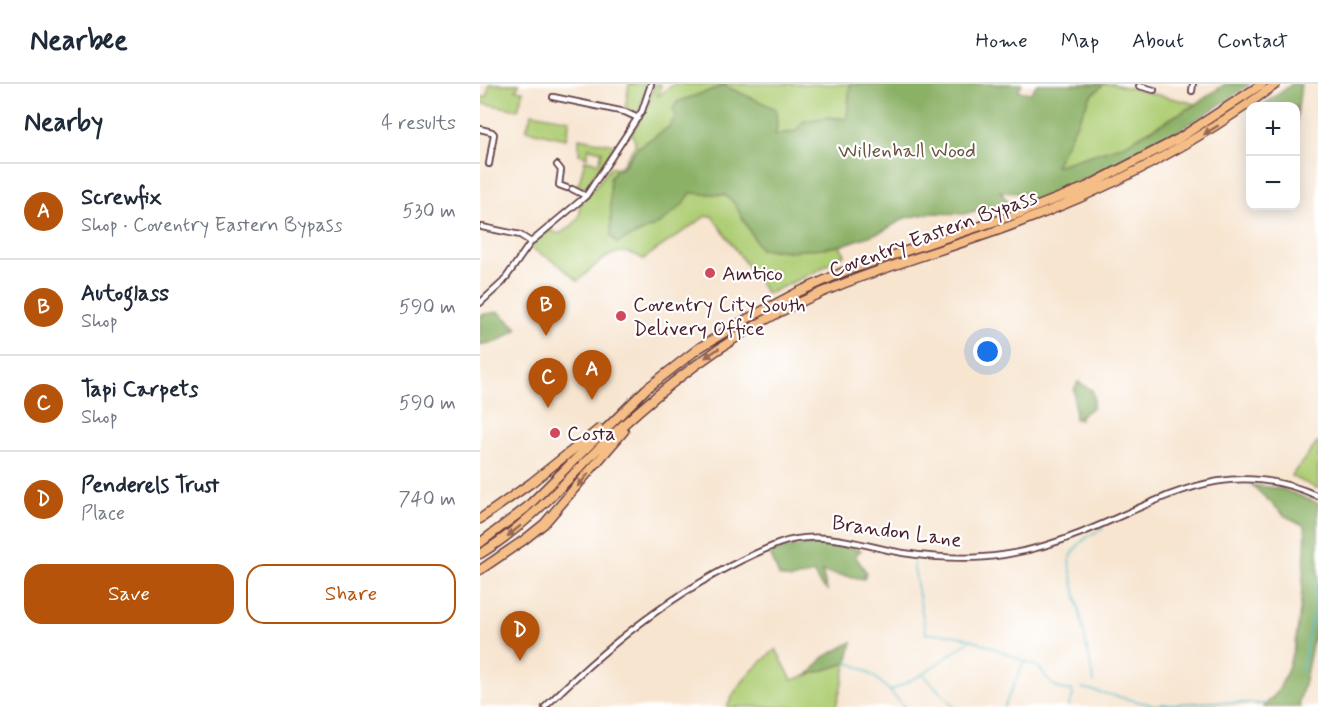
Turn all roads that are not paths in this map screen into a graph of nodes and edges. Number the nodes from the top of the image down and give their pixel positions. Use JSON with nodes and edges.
{"nodes":[{"id":1,"x":651,"y":84,"type":"edge"},
{"id":2,"x":1193,"y":84,"type":"edge"},
{"id":3,"x":1262,"y":84,"type":"edge"},
{"id":4,"x":1276,"y":84,"type":"edge"},
{"id":5,"x":1139,"y":86,"type":"dead end"},
{"id":6,"x":1147,"y":86,"type":"edge"},
{"id":7,"x":1154,"y":90,"type":"dead end"},
{"id":8,"x":1192,"y":91,"type":"dead end"},
{"id":9,"x":553,"y":97,"type":"dead end"},
{"id":10,"x":638,"y":118,"type":"junction"},
{"id":11,"x":480,"y":129,"type":"edge"},
{"id":12,"x":489,"y":164,"type":"dead end"},
{"id":13,"x":557,"y":165,"type":"dead end"},
{"id":14,"x":586,"y":196,"type":"junction"},
{"id":15,"x":482,"y":227,"type":"dead end"},
{"id":16,"x":531,"y":242,"type":"junction"},
{"id":17,"x":480,"y":303,"type":"edge"},
{"id":18,"x":638,"y":396,"type":"junction"},
{"id":19,"x":648,"y":403,"type":"junction"},
{"id":20,"x":1318,"y":496,"type":"edge"},
{"id":21,"x":480,"y":519,"type":"edge"},
{"id":22,"x":480,"y":543,"type":"edge"},
{"id":23,"x":480,"y":554,"type":"edge"},
{"id":24,"x":480,"y":570,"type":"edge"},
{"id":25,"x":545,"y":707,"type":"edge"}],
"edges":[{"from":1,"to":10,"type":"street"},
{"from":2,"to":8,"type":"street"},
{"from":3,"to":18,"type":"highway","name":"Coventry Eastern Bypass"},
{"from":4,"to":19,"type":"highway","name":"Coventry Eastern Bypass","one_way":true},
{"from":5,"to":6,"type":"street"},
{"from":6,"to":7,"type":"street"},
{"from":9,"to":10,"type":"street"},
{"from":10,"to":14,"type":"street"},
{"from":11,"to":12,"type":"street"},
{"from":13,"to":14,"type":"street"},
{"from":14,"to":16,"type":"street"},
{"from":15,"to":16,"type":"street"},
{"from":16,"to":17,"type":"street"},
{"from":18,"to":21,"type":"highway"},
{"from":18,"to":22,"type":"highway","name":"Coventry Eastern Bypass"},
{"from":19,"to":23,"type":"highway","name":"Coventry Eastern Bypass","one_way":true},
{"from":19,"to":24,"type":"highway","one_way":true},
{"from":20,"to":25,"type":"street","name":"Brandon Lane"}]}
